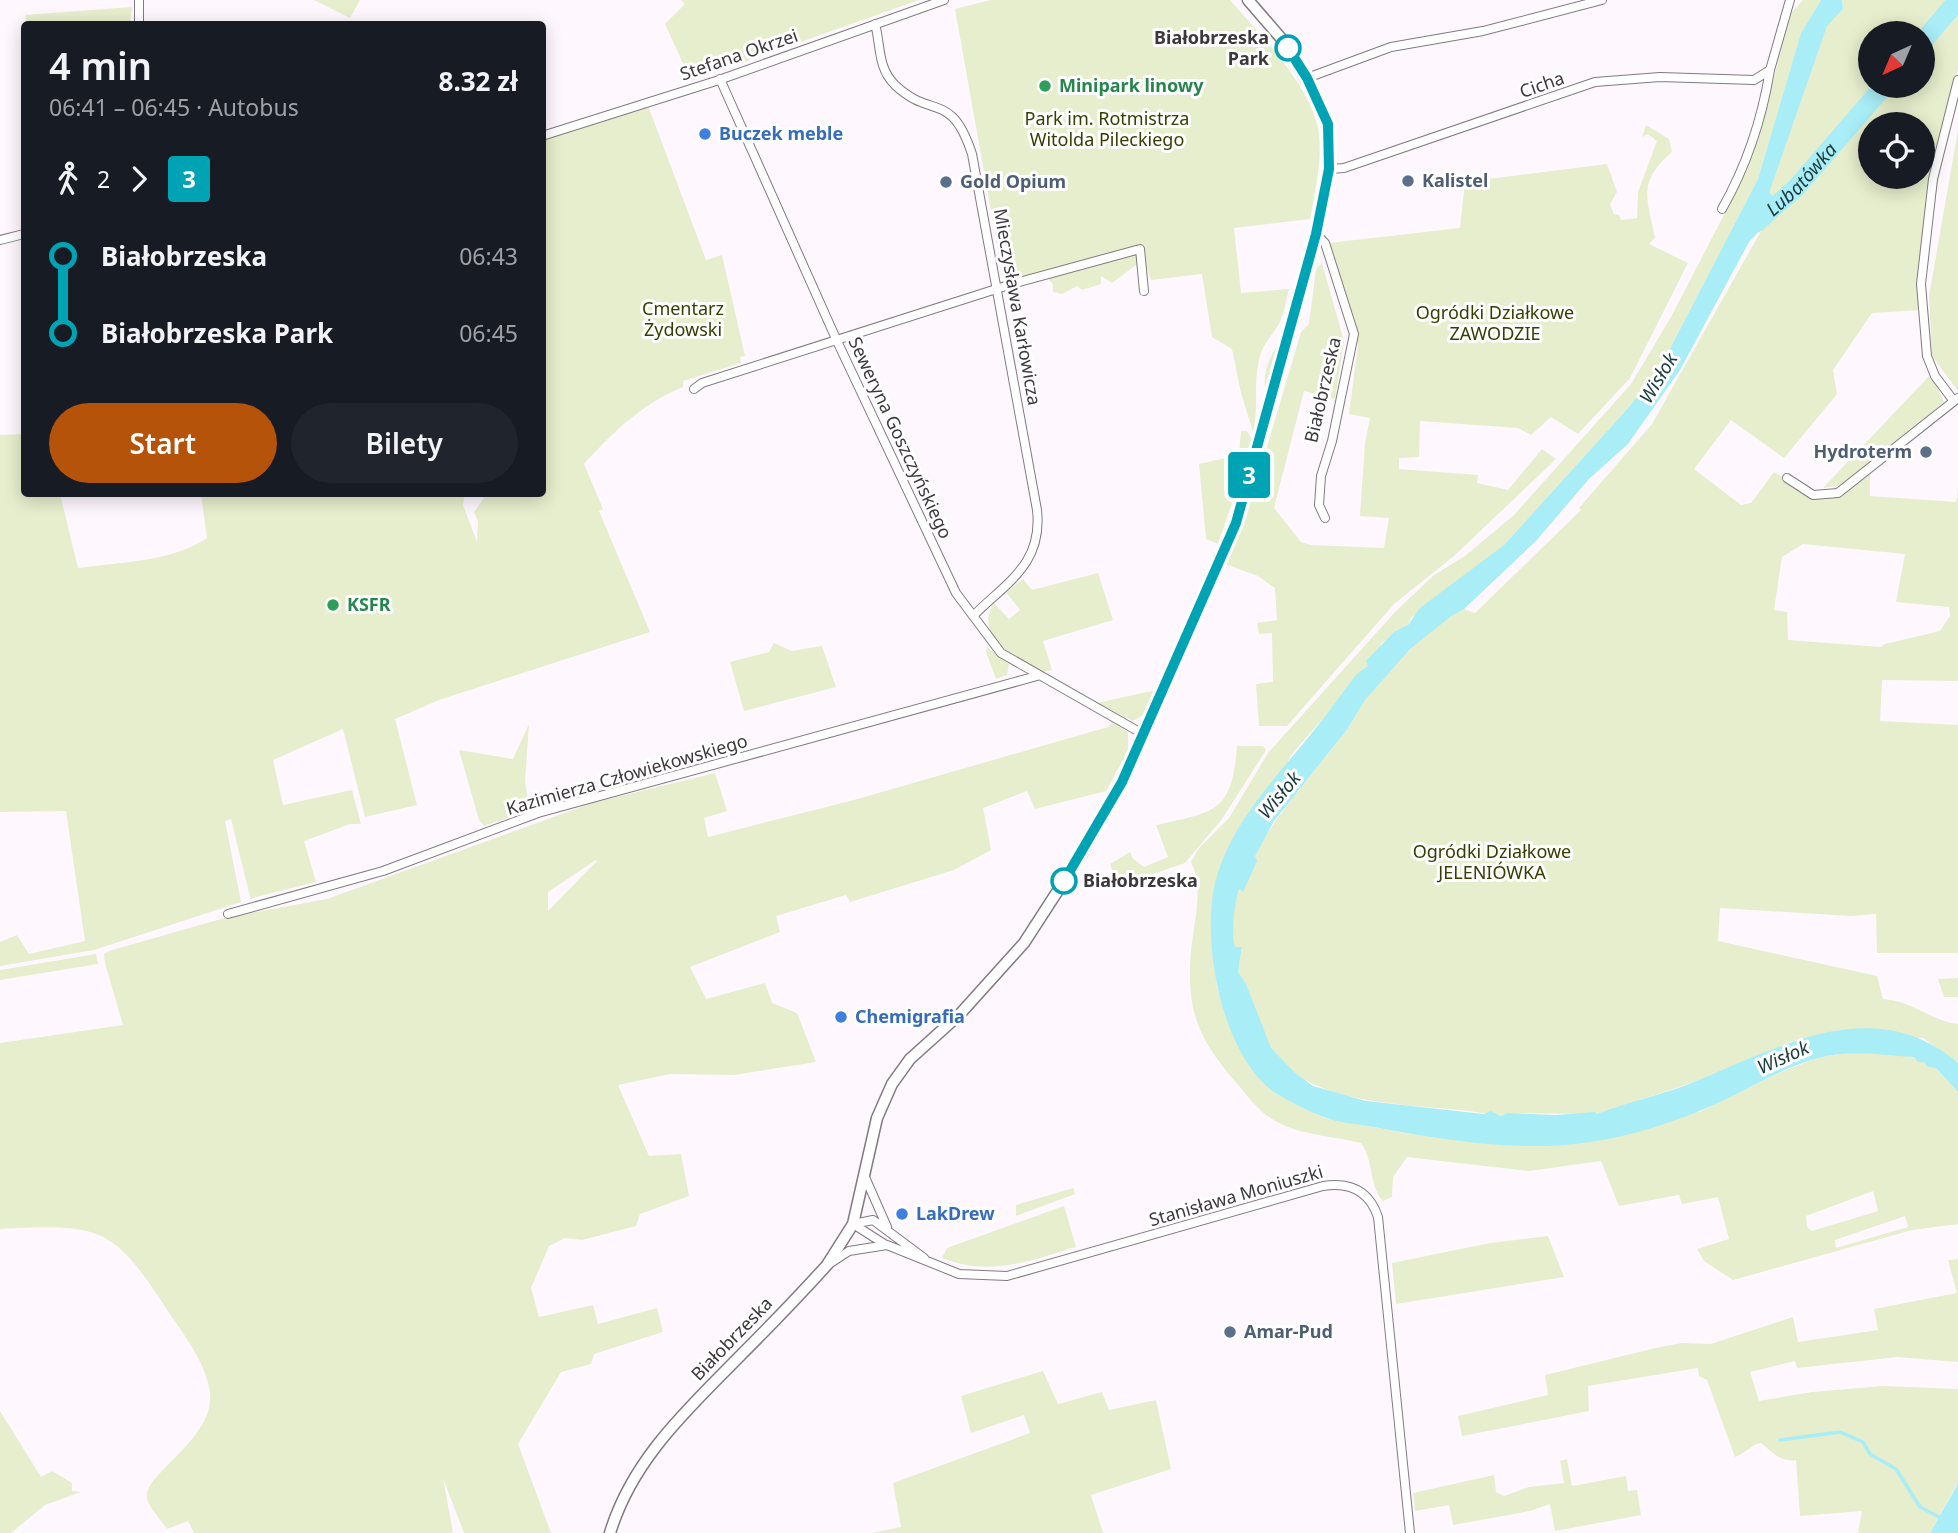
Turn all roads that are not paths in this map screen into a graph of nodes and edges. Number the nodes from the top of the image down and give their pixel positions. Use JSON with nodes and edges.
{"nodes":[{"id":1,"x":139,"y":0,"type":"edge"},
{"id":2,"x":944,"y":0,"type":"edge"},
{"id":3,"x":1248,"y":0,"type":"edge"},
{"id":4,"x":1602,"y":0,"type":"edge"},
{"id":5,"x":1790,"y":0,"type":"edge"},
{"id":6,"x":139,"y":21,"type":"edge"},
{"id":7,"x":875,"y":24,"type":"junction"},
{"id":8,"x":1770,"y":70,"type":"junction"},
{"id":9,"x":1307,"y":78,"type":"junction"},
{"id":10,"x":720,"y":79,"type":"junction"},
{"id":11,"x":1958,"y":80,"type":"edge"},
{"id":12,"x":546,"y":135,"type":"edge"},
{"id":13,"x":1329,"y":169,"type":"junction"},
{"id":14,"x":1722,"y":209,"type":"dead end"},
{"id":15,"x":1316,"y":234,"type":"junction"},
{"id":16,"x":21,"y":235,"type":"edge"},
{"id":17,"x":0,"y":240,"type":"edge"},
{"id":18,"x":999,"y":289,"type":"junction"},
{"id":19,"x":1144,"y":291,"type":"dead end"},
{"id":20,"x":837,"y":341,"type":"junction"},
{"id":21,"x":694,"y":389,"type":"dead end"},
{"id":22,"x":1955,"y":399,"type":"edge"},
{"id":23,"x":1787,"y":478,"type":"dead end"},
{"id":24,"x":1325,"y":518,"type":"dead end"},
{"id":25,"x":973,"y":616,"type":"junction"},
{"id":26,"x":1037,"y":676,"type":"junction"},
{"id":27,"x":1143,"y":734,"type":"junction"},
{"id":28,"x":228,"y":914,"type":"dead end"},
{"id":29,"x":865,"y":1177,"type":"junction"},
{"id":30,"x":853,"y":1224,"type":"junction"},
{"id":31,"x":888,"y":1230,"type":"junction"},
{"id":32,"x":887,"y":1245,"type":"junction"},
{"id":33,"x":926,"y":1261,"type":"junction"},
{"id":34,"x":827,"y":1265,"type":"junction"},
{"id":35,"x":610,"y":1533,"type":"edge"},
{"id":36,"x":1410,"y":1533,"type":"edge"}],
"edges":[{"from":1,"to":6,"type":"street"},
{"from":2,"to":7,"type":"street","name":"Stefana Okrzei"},
{"from":3,"to":9,"type":"street","name":"Białobrzeska"},
{"from":4,"to":9,"type":"street"},
{"from":5,"to":8,"type":"street"},
{"from":7,"to":10,"type":"street","name":"Stefana Okrzei"},
{"from":7,"to":18,"type":"street","name":"Mieczysława Karłowicza"},
{"from":8,"to":13,"type":"street","name":"Cicha"},
{"from":8,"to":14,"type":"street"},
{"from":9,"to":13,"type":"street","name":"Białobrzeska"},
{"from":10,"to":12,"type":"street","name":"Stefana Okrzei"},
{"from":10,"to":20,"type":"street","name":"Seweryna Goszczyńskiego"},
{"from":11,"to":22,"type":"street"},
{"from":13,"to":15,"type":"street","name":"Białobrzeska"},
{"from":15,"to":24,"type":"street","name":"Białobrzeska"},
{"from":15,"to":27,"type":"street","name":"Białobrzeska"},
{"from":16,"to":17,"type":"street"},
{"from":18,"to":19,"type":"street"},
{"from":18,"to":20,"type":"street"},
{"from":18,"to":25,"type":"street","name":"Mieczysława Karłowicza"},
{"from":20,"to":21,"type":"street"},
{"from":20,"to":25,"type":"street","name":"Seweryna Goszczyńskiego"},
{"from":22,"to":23,"type":"street"},
{"from":25,"to":26,"type":"street","name":"Seweryna Goszczyńskiego"},
{"from":26,"to":27,"type":"street","name":"Seweryna Goszczyńskiego"},
{"from":26,"to":28,"type":"street","name":"Kazimierza Człowiekowskiego"},
{"from":27,"to":29,"type":"street","name":"Białobrzeska"},
{"from":29,"to":30,"type":"street","name":"Białobrzeska"},
{"from":29,"to":31,"type":"street"},
{"from":30,"to":31,"type":"street"},
{"from":30,"to":32,"type":"street","name":"Stanisława Moniuszki"},
{"from":30,"to":34,"type":"street","name":"Białobrzeska"},
{"from":31,"to":33,"type":"street"},
{"from":32,"to":33,"type":"street","name":"Stanisława Moniuszki"},
{"from":32,"to":34,"type":"street"},
{"from":33,"to":36,"type":"street","name":"Stanisława Moniuszki"},
{"from":34,"to":35,"type":"street","name":"Białobrzeska"}]}
